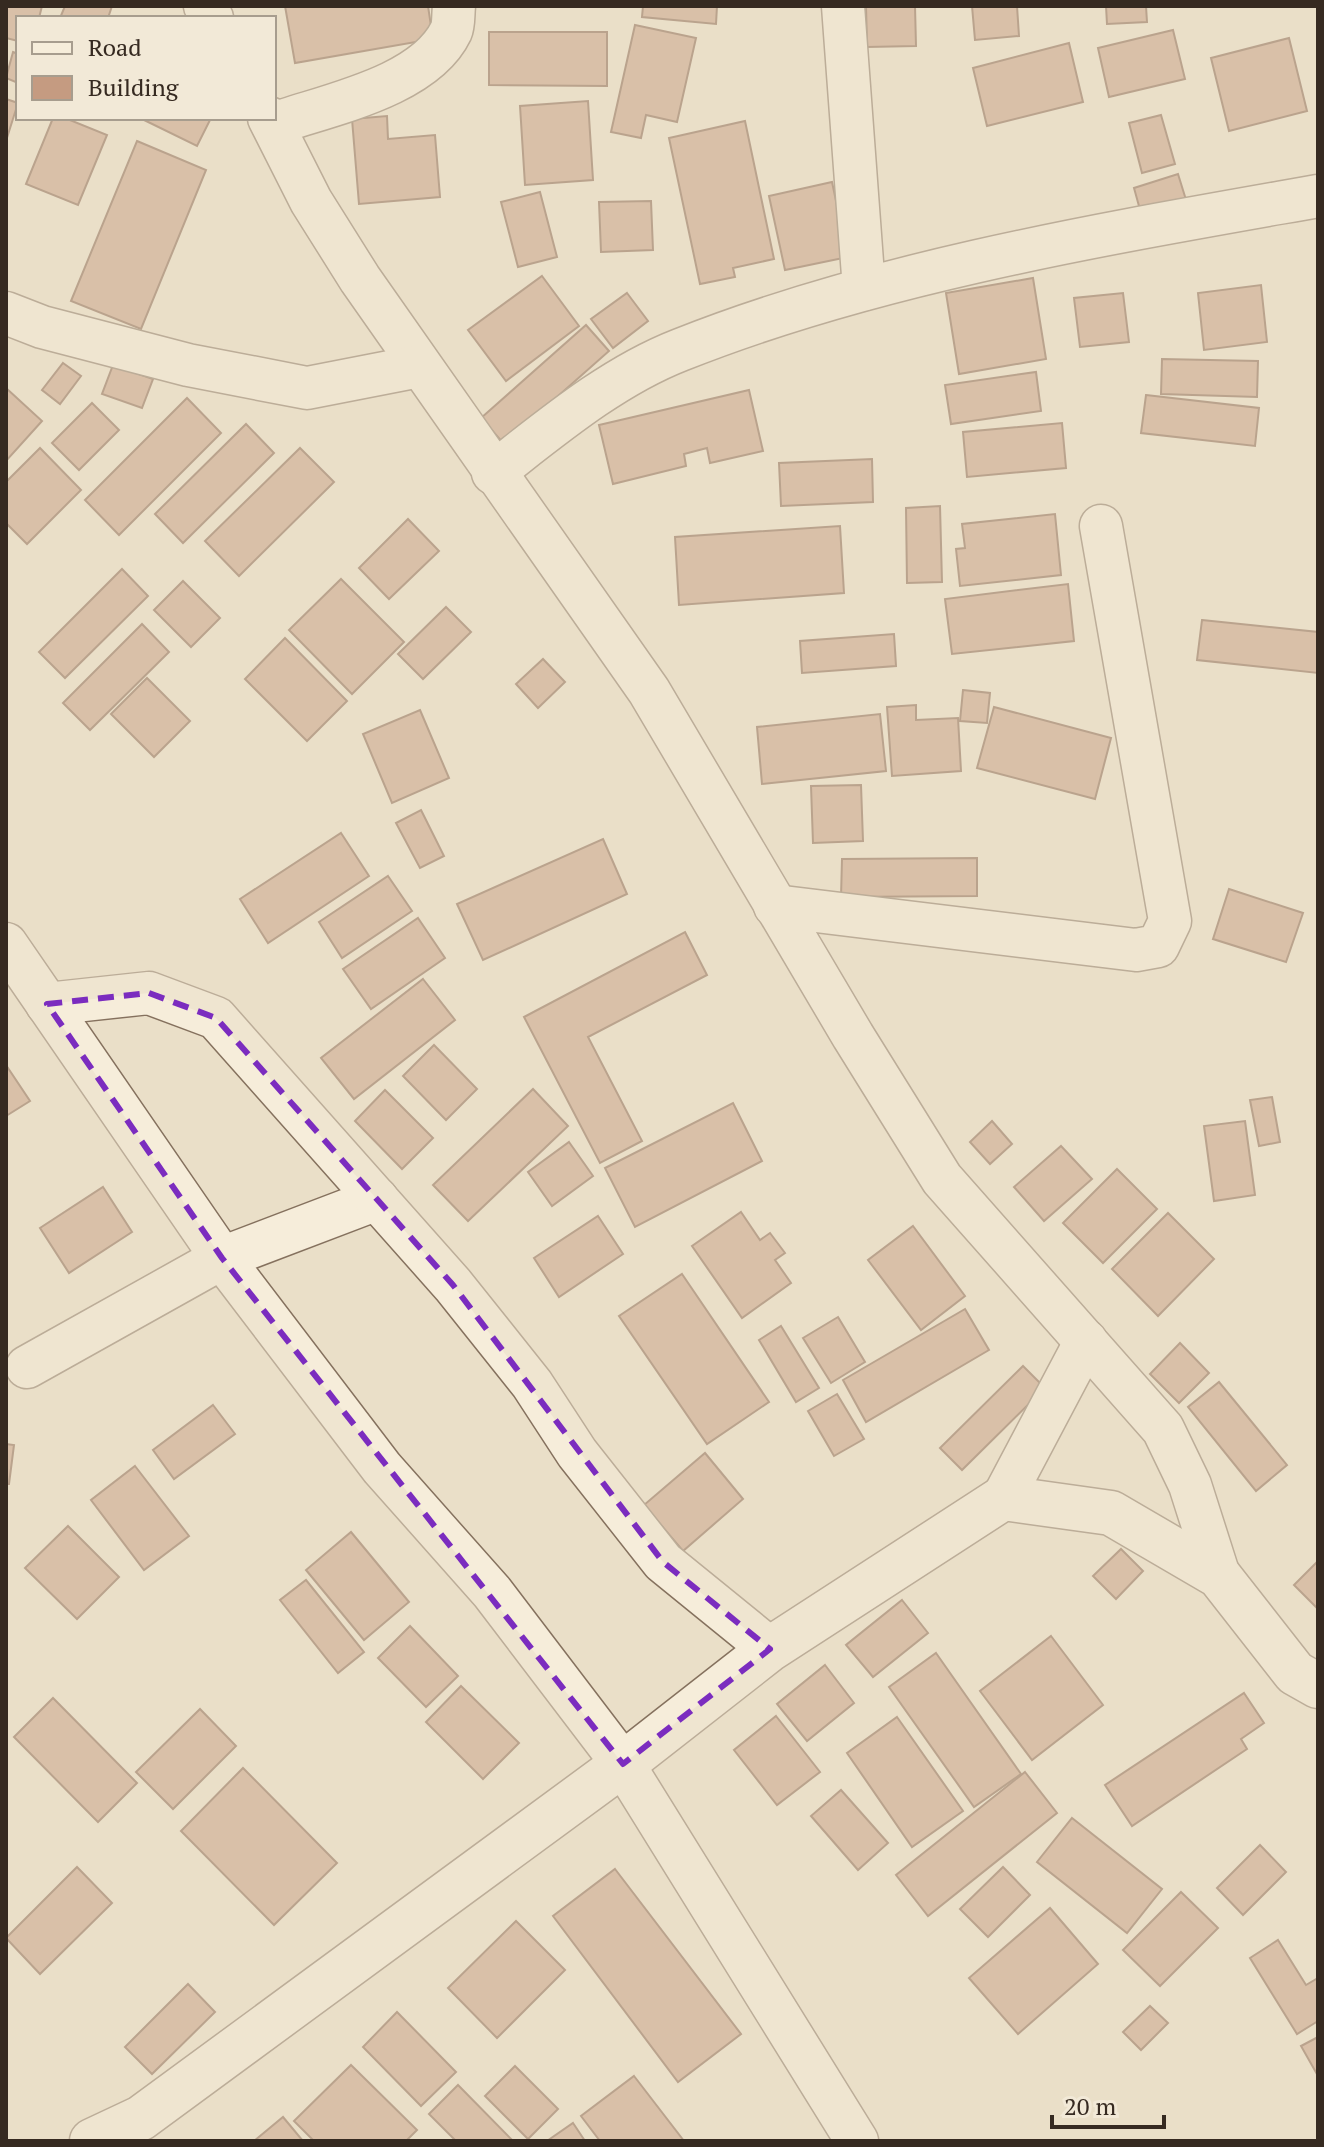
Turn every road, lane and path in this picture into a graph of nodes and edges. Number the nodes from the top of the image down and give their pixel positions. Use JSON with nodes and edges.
{"nodes":[{"id":1,"x":454,"y":6,"type":"edge"},
{"id":2,"x":843,"y":6,"type":"edge"},
{"id":3,"x":276,"y":119,"type":"edge"},
{"id":4,"x":271,"y":121,"type":"edge"},
{"id":5,"x":1318,"y":196,"type":"edge"},
{"id":6,"x":864,"y":289,"type":"junction"},
{"id":7,"x":6,"y":313,"type":"edge"},
{"id":8,"x":420,"y":366,"type":"junction"},
{"id":9,"x":493,"y":473,"type":"junction"},
{"id":10,"x":1101,"y":526,"type":"dead end"},
{"id":11,"x":775,"y":906,"type":"junction"},
{"id":12,"x":6,"y":944,"type":"edge"},
{"id":13,"x":47,"y":1004,"type":"junction"},
{"id":14,"x":377,"y":1199,"type":"junction"},
{"id":15,"x":222,"y":1258,"type":"junction"},
{"id":16,"x":1086,"y":1341,"type":"junction"},
{"id":17,"x":27,"y":1367,"type":"dead end"},
{"id":18,"x":1003,"y":1498,"type":"junction"},
{"id":19,"x":1219,"y":1576,"type":"junction"},
{"id":20,"x":770,"y":1649,"type":"junction"},
{"id":21,"x":1310,"y":1689,"type":"edge"},
{"id":22,"x":623,"y":1764,"type":"junction"},
{"id":23,"x":92,"y":2141,"type":"edge"},
{"id":24,"x":857,"y":2141,"type":"edge"}],
"edges":[{"from":1,"to":3,"type":"street"},
{"from":2,"to":6,"type":"street"},
{"from":4,"to":8,"type":"street"},
{"from":5,"to":6,"type":"street"},
{"from":6,"to":9,"type":"street"},
{"from":7,"to":8,"type":"street"},
{"from":8,"to":9,"type":"street"},
{"from":9,"to":11,"type":"street"},
{"from":10,"to":11,"type":"street"},
{"from":11,"to":16,"type":"street"},
{"from":12,"to":13,"type":"street"},
{"from":13,"to":14,"type":"street"},
{"from":13,"to":15,"type":"street"},
{"from":14,"to":15,"type":"street"},
{"from":14,"to":20,"type":"street"},
{"from":15,"to":17,"type":"street"},
{"from":15,"to":22,"type":"street"},
{"from":16,"to":18,"type":"street"},
{"from":16,"to":19,"type":"street"},
{"from":18,"to":19,"type":"street"},
{"from":18,"to":20,"type":"street"},
{"from":19,"to":21,"type":"street"},
{"from":20,"to":22,"type":"street"},
{"from":22,"to":23,"type":"street"},
{"from":22,"to":24,"type":"street"}]}
